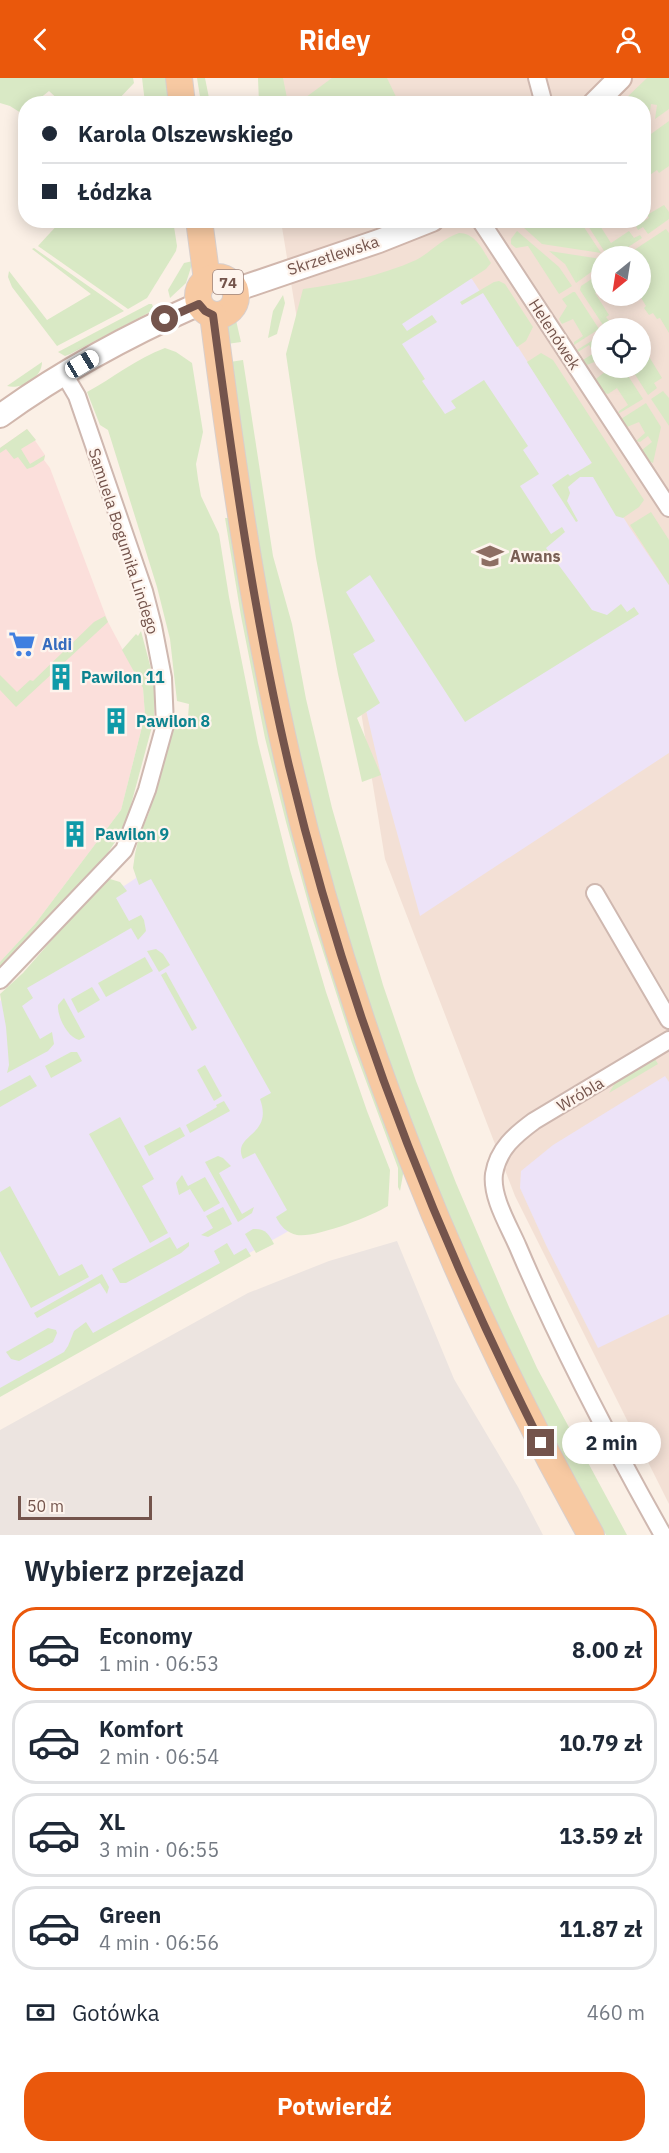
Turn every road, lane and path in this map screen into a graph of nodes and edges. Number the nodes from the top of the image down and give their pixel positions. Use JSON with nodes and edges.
{"nodes":[{"id":1,"x":178,"y":78,"type":"edge"},
{"id":2,"x":537,"y":78,"type":"edge"},
{"id":3,"x":620,"y":78,"type":"edge"},
{"id":4,"x":181,"y":96,"type":"edge"},
{"id":5,"x":542,"y":96,"type":"edge"},
{"id":6,"x":602,"y":96,"type":"edge"},
{"id":7,"x":200,"y":228,"type":"edge"},
{"id":8,"x":412,"y":228,"type":"edge"},
{"id":9,"x":485,"y":228,"type":"edge"},
{"id":10,"x":207,"y":280,"type":"junction"},
{"id":11,"x":235,"y":290,"type":"junction"},
{"id":12,"x":206,"y":310,"type":"junction"},
{"id":13,"x":64,"y":374,"type":"junction"},
{"id":14,"x":0,"y":416,"type":"edge"},
{"id":15,"x":669,"y":508,"type":"edge"},
{"id":16,"x":595,"y":892,"type":"dead end"},
{"id":17,"x":0,"y":980,"type":"edge"},
{"id":18,"x":669,"y":1020,"type":"edge"},
{"id":19,"x":669,"y":1040,"type":"edge"},
{"id":20,"x":591,"y":1535,"type":"edge"},
{"id":21,"x":663,"y":1535,"type":"edge"}],
"edges":[{"from":1,"to":4,"type":"main road"},
{"from":2,"to":5,"type":"street"},
{"from":3,"to":6,"type":"street"},
{"from":7,"to":10,"type":"main road","number":"74"},
{"from":8,"to":11,"type":"street","name":"Skrzetlewska"},
{"from":9,"to":15,"type":"street","name":"Helenówek"},
{"from":10,"to":11,"type":"main road","number":"74"},
{"from":10,"to":12,"type":"main road","number":"74"},
{"from":11,"to":12,"type":"main road","number":"74"},
{"from":12,"to":13,"type":"street"},
{"from":12,"to":20,"type":"main road","number":"74"},
{"from":13,"to":14,"type":"street"},
{"from":13,"to":17,"type":"street","name":"Samuela Bogumiła Lindego"},
{"from":16,"to":18,"type":"street"},
{"from":19,"to":21,"type":"street","name":"Wróbla"}]}
